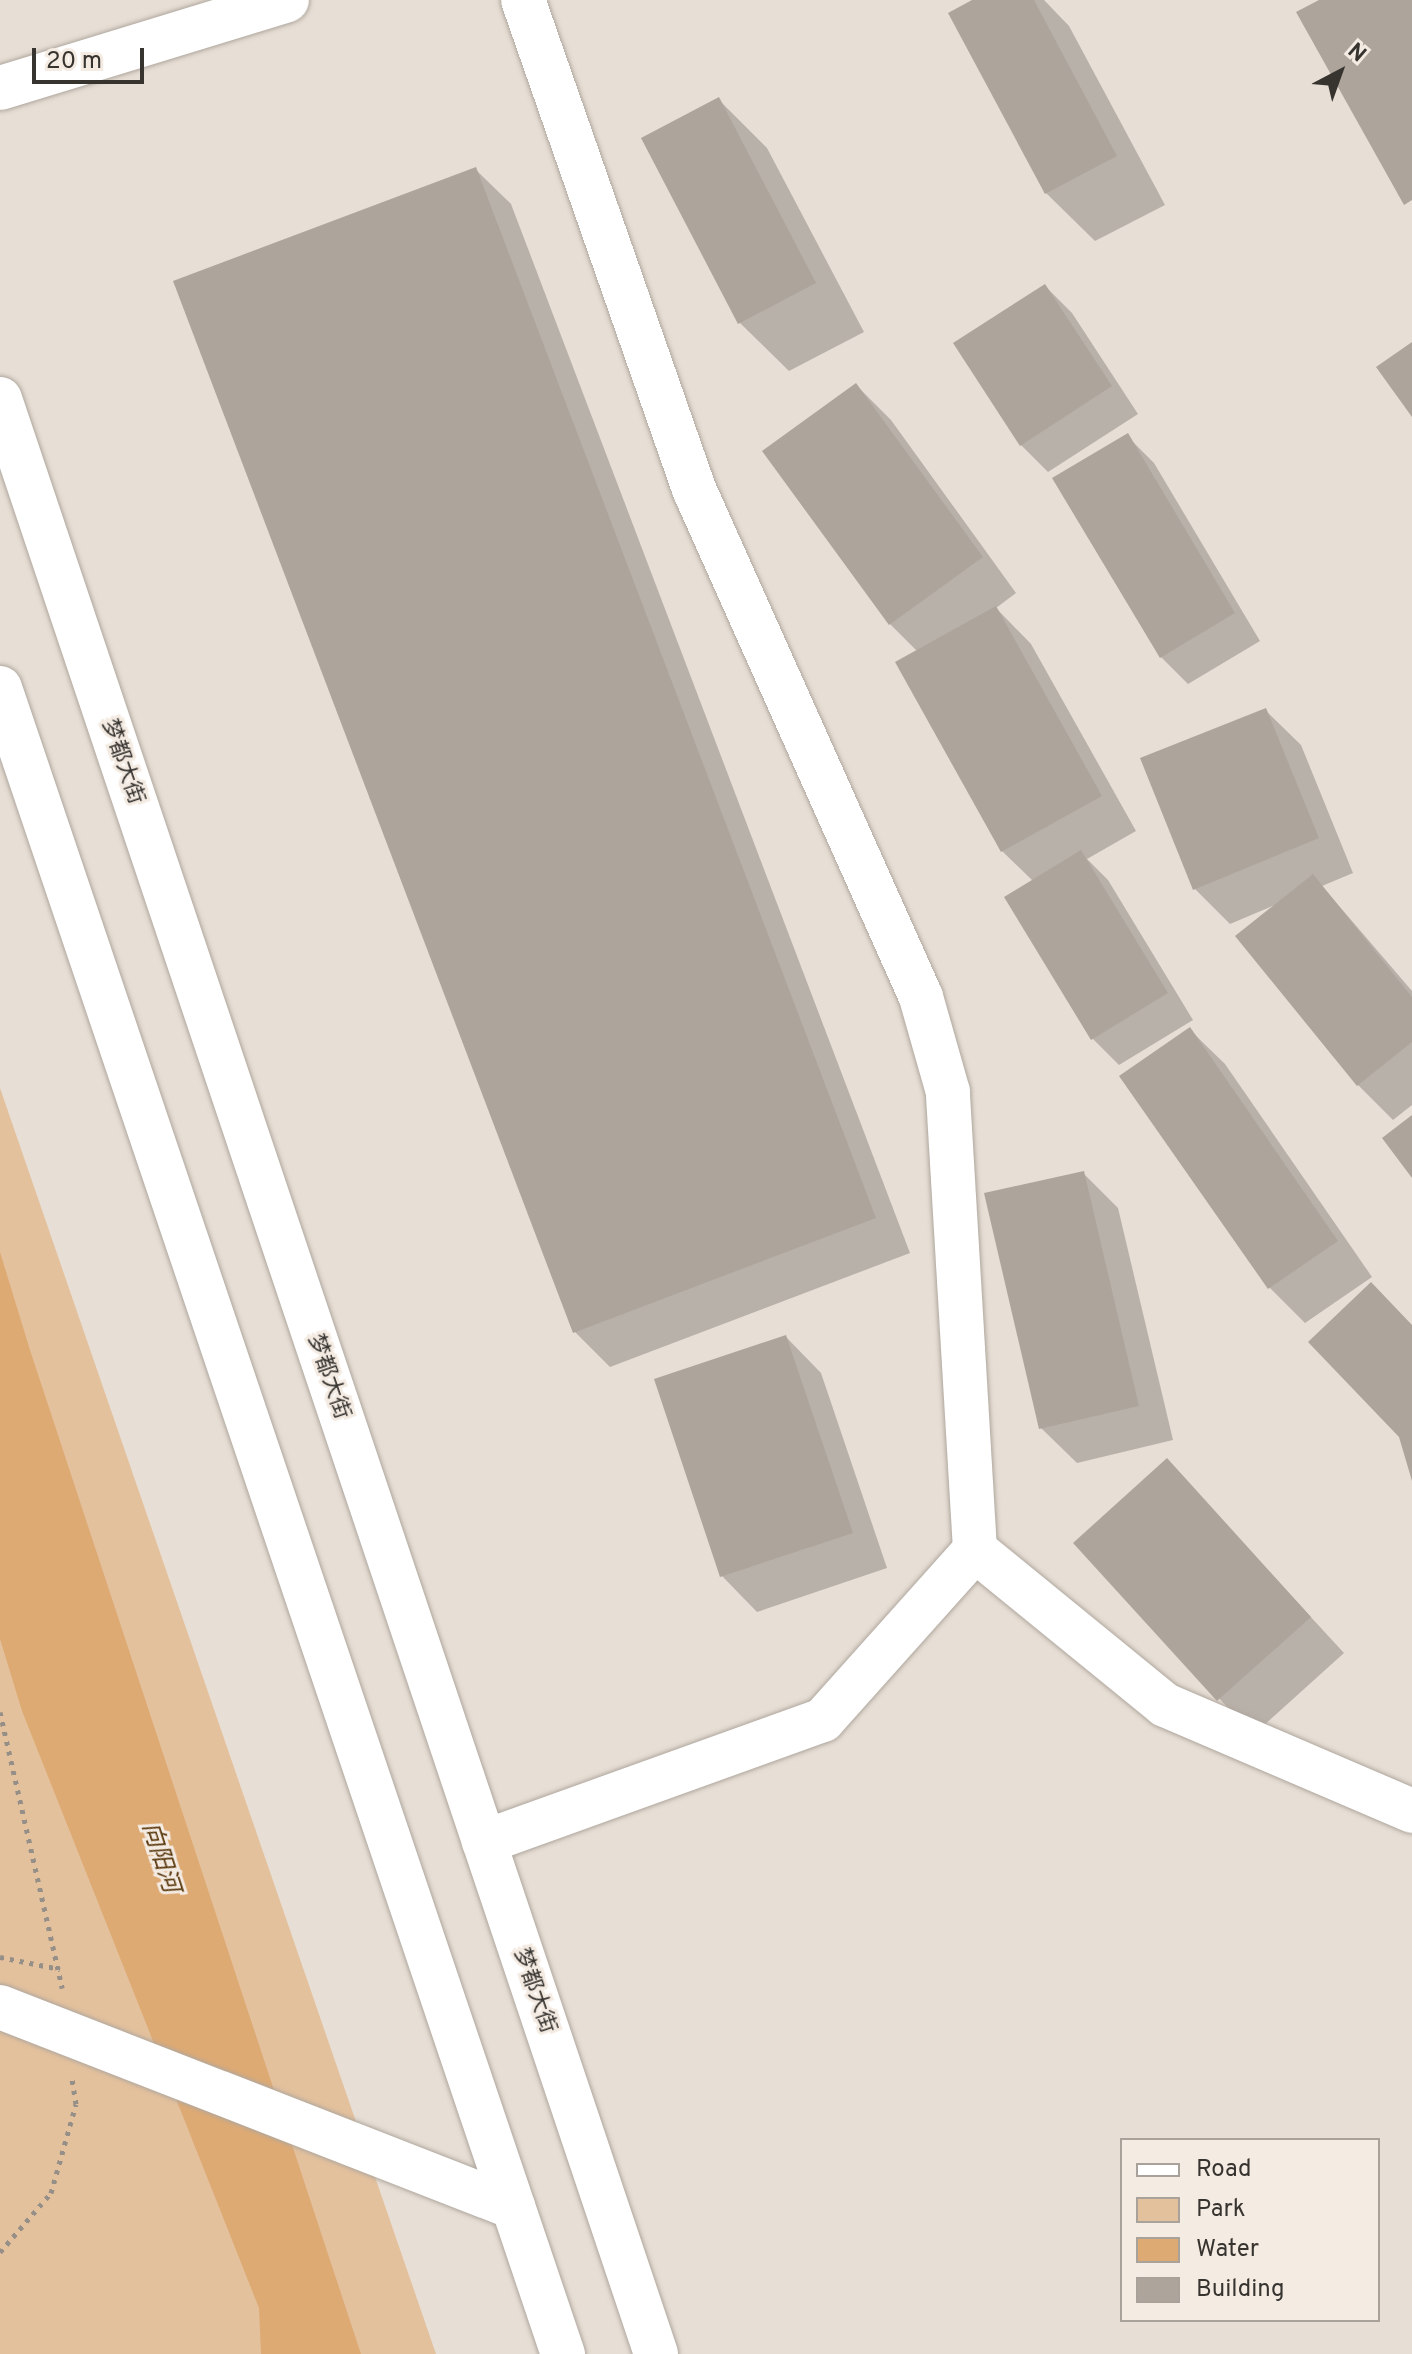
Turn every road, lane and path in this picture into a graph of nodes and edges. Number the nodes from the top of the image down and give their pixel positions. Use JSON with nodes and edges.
{"nodes":[{"id":1,"x":287,"y":0,"type":"edge"},
{"id":2,"x":523,"y":0,"type":"edge"},
{"id":3,"x":0,"y":88,"type":"edge"},
{"id":4,"x":0,"y":399,"type":"edge"},
{"id":5,"x":0,"y":688,"type":"edge"},
{"id":6,"x":975,"y":1550,"type":"junction"},
{"id":7,"x":1412,"y":1811,"type":"edge"},
{"id":8,"x":484,"y":1842,"type":"junction"},
{"id":9,"x":0,"y":1957,"type":"edge"},
{"id":10,"x":60,"y":1969,"type":"dead end"},
{"id":11,"x":0,"y":2007,"type":"edge"},
{"id":12,"x":513,"y":2207,"type":"junction"},
{"id":13,"x":563,"y":2354,"type":"edge"},
{"id":14,"x":656,"y":2354,"type":"edge"}],
"edges":[{"from":1,"to":3,"type":"main road"},
{"from":2,"to":6,"type":"main road"},
{"from":4,"to":8,"type":"main road","name":"梦都大街"},
{"from":5,"to":12,"type":"main road"},
{"from":6,"to":7,"type":"main road"},
{"from":6,"to":8,"type":"main road"},
{"from":8,"to":14,"type":"main road","name":"梦都大街"},
{"from":9,"to":10,"type":"path"},
{"from":11,"to":12,"type":"main road"},
{"from":12,"to":13,"type":"main road"}]}
